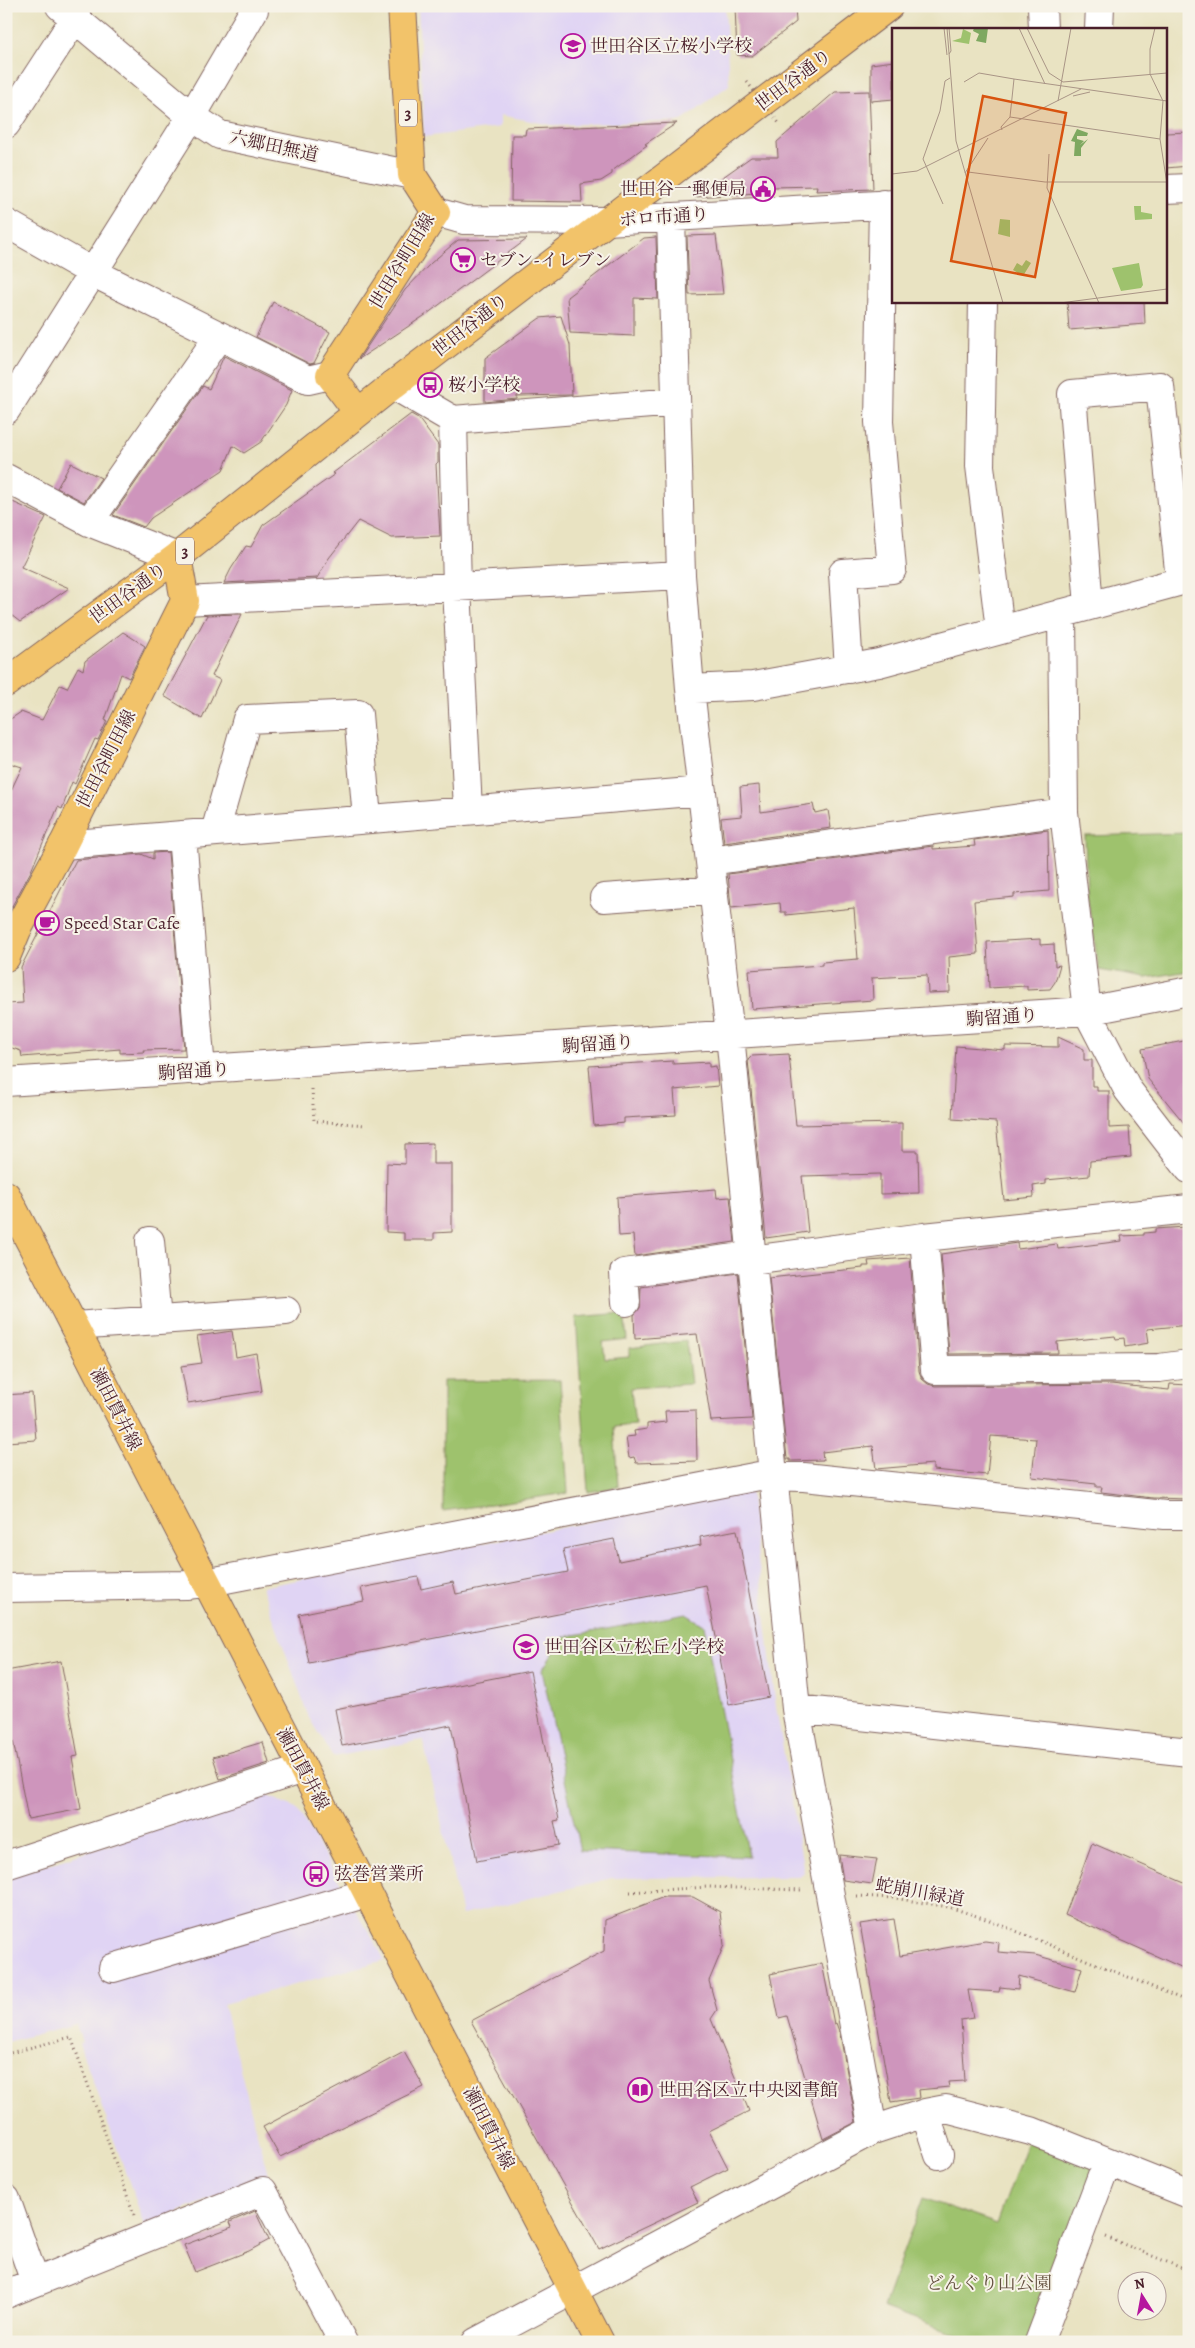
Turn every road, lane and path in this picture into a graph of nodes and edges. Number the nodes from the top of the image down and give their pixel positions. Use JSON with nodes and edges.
{"nodes":[{"id":1,"x":254,"y":6,"type":"edge"},
{"id":2,"x":402,"y":6,"type":"edge"},
{"id":3,"x":889,"y":6,"type":"edge"},
{"id":4,"x":1042,"y":6,"type":"edge"},
{"id":5,"x":1100,"y":6,"type":"edge"},
{"id":6,"x":67,"y":12,"type":"edge"},
{"id":7,"x":1042,"y":28,"type":"edge"},
{"id":8,"x":1100,"y":28,"type":"edge"},
{"id":9,"x":747,"y":82,"type":"dead end"},
{"id":10,"x":191,"y":116,"type":"junction"},
{"id":11,"x":779,"y":123,"type":"dead end"},
{"id":12,"x":6,"y":124,"type":"edge"},
{"id":13,"x":412,"y":175,"type":"junction"},
{"id":14,"x":1189,"y":188,"type":"edge"},
{"id":15,"x":1168,"y":189,"type":"edge"},
{"id":16,"x":888,"y":204,"type":"edge"},
{"id":17,"x":436,"y":212,"type":"junction"},
{"id":18,"x":671,"y":217,"type":"junction"},
{"id":19,"x":607,"y":221,"type":"junction"},
{"id":20,"x":6,"y":223,"type":"edge"},
{"id":21,"x":94,"y":273,"type":"junction"},
{"id":22,"x":983,"y":302,"type":"edge"},
{"id":23,"x":219,"y":336,"type":"junction"},
{"id":24,"x":330,"y":375,"type":"junction"},
{"id":25,"x":393,"y":385,"type":"junction"},
{"id":26,"x":676,"y":402,"type":"junction"},
{"id":27,"x":6,"y":410,"type":"edge"},
{"id":28,"x":358,"y":412,"type":"junction"},
{"id":29,"x":453,"y":420,"type":"junction"},
{"id":30,"x":6,"y":478,"type":"edge"},
{"id":31,"x":89,"y":522,"type":"junction"},
{"id":32,"x":177,"y":557,"type":"junction"},
{"id":33,"x":681,"y":575,"type":"junction"},
{"id":34,"x":1184,"y":580,"type":"edge"},
{"id":35,"x":457,"y":588,"type":"junction"},
{"id":36,"x":185,"y":601,"type":"junction"},
{"id":37,"x":1089,"y":606,"type":"junction"},
{"id":38,"x":1062,"y":613,"type":"junction"},
{"id":39,"x":1000,"y":630,"type":"junction"},
{"id":40,"x":849,"y":669,"type":"junction"},
{"id":41,"x":6,"y":683,"type":"edge"},
{"id":42,"x":690,"y":689,"type":"junction"},
{"id":43,"x":702,"y":791,"type":"junction"},
{"id":44,"x":468,"y":810,"type":"junction"},
{"id":45,"x":1064,"y":812,"type":"junction"},
{"id":46,"x":367,"y":819,"type":"junction"},
{"id":47,"x":215,"y":832,"type":"junction"},
{"id":48,"x":182,"y":835,"type":"junction"},
{"id":49,"x":63,"y":845,"type":"junction"},
{"id":50,"x":710,"y":861,"type":"junction"},
{"id":51,"x":714,"y":890,"type":"junction"},
{"id":52,"x":604,"y":898,"type":"dead end"},
{"id":53,"x":12,"y":930,"type":"edge"},
{"id":54,"x":6,"y":957,"type":"edge"},
{"id":55,"x":1189,"y":991,"type":"edge"},
{"id":56,"x":1087,"y":1011,"type":"junction"},
{"id":57,"x":730,"y":1035,"type":"junction"},
{"id":58,"x":310,"y":1063,"type":"junction"},
{"id":59,"x":201,"y":1070,"type":"junction"},
{"id":60,"x":6,"y":1082,"type":"edge"},
{"id":61,"x":366,"y":1125,"type":"dead end"},
{"id":62,"x":1189,"y":1169,"type":"edge"},
{"id":63,"x":6,"y":1195,"type":"edge"},
{"id":64,"x":1189,"y":1209,"type":"edge"},
{"id":65,"x":924,"y":1237,"type":"junction"},
{"id":66,"x":150,"y":1241,"type":"dead end"},
{"id":67,"x":752,"y":1260,"type":"junction"},
{"id":68,"x":626,"y":1302,"type":"dead end"},
{"id":69,"x":286,"y":1311,"type":"dead end"},
{"id":70,"x":157,"y":1320,"type":"junction"},
{"id":71,"x":74,"y":1326,"type":"junction"},
{"id":72,"x":1189,"y":1364,"type":"edge"},
{"id":73,"x":772,"y":1476,"type":"junction"},
{"id":74,"x":1189,"y":1515,"type":"edge"},
{"id":75,"x":205,"y":1582,"type":"junction"},
{"id":76,"x":6,"y":1588,"type":"edge"},
{"id":77,"x":796,"y":1709,"type":"junction"},
{"id":78,"x":1189,"y":1752,"type":"edge"},
{"id":79,"x":303,"y":1769,"type":"junction"},
{"id":80,"x":6,"y":1865,"type":"edge"},
{"id":81,"x":630,"y":1892,"type":"dead end"},
{"id":82,"x":830,"y":1892,"type":"junction"},
{"id":83,"x":367,"y":1893,"type":"junction"},
{"id":84,"x":113,"y":1968,"type":"dead end"},
{"id":85,"x":1189,"y":2002,"type":"edge"},
{"id":86,"x":6,"y":2054,"type":"edge"},
{"id":87,"x":925,"y":2113,"type":"junction"},
{"id":88,"x":873,"y":2130,"type":"junction"},
{"id":89,"x":939,"y":2156,"type":"dead end"},
{"id":90,"x":1106,"y":2162,"type":"junction"},
{"id":91,"x":1189,"y":2194,"type":"edge"},
{"id":92,"x":6,"y":2199,"type":"edge"},
{"id":93,"x":1082,"y":2228,"type":"junction"},
{"id":94,"x":143,"y":2239,"type":"junction"},
{"id":95,"x":1189,"y":2271,"type":"edge"},
{"id":96,"x":35,"y":2282,"type":"junction"},
{"id":97,"x":573,"y":2291,"type":"junction"},
{"id":98,"x":6,"y":2294,"type":"edge"},
{"id":99,"x":343,"y":2342,"type":"edge"},
{"id":100,"x":476,"y":2342,"type":"edge"},
{"id":101,"x":600,"y":2342,"type":"edge"},
{"id":102,"x":1039,"y":2342,"type":"edge"}],
"edges":[{"from":1,"to":10,"type":"street"},
{"from":2,"to":13,"type":"main road","name":"世田谷町田線","number":"3"},
{"from":3,"to":19,"type":"main road","name":"世田谷通り","number":"3"},
{"from":4,"to":7,"type":"street"},
{"from":5,"to":8,"type":"street"},
{"from":6,"to":10,"type":"street","name":"六郷田無道"},
{"from":6,"to":12,"type":"street"},
{"from":9,"to":11,"type":"path","bridge":true},
{"from":10,"to":13,"type":"street","name":"六郷田無道"},
{"from":10,"to":21,"type":"street"},
{"from":13,"to":17,"type":"main road","name":"世田谷町田線","number":"3"},
{"from":14,"to":15,"type":"street"},
{"from":16,"to":18,"type":"street","name":"ボロ市通り"},
{"from":16,"to":40,"type":"street"},
{"from":17,"to":19,"type":"street","name":"ボロ市通り"},
{"from":17,"to":24,"type":"main road","name":"世田谷町田線"},
{"from":18,"to":19,"type":"street","name":"ボロ市通り"},
{"from":18,"to":26,"type":"street"},
{"from":19,"to":25,"type":"main road","name":"世田谷通り","number":"3"},
{"from":20,"to":21,"type":"street"},
{"from":21,"to":23,"type":"street"},
{"from":21,"to":27,"type":"street"},
{"from":22,"to":39,"type":"street"},
{"from":23,"to":24,"type":"street"},
{"from":23,"to":31,"type":"street"},
{"from":24,"to":28,"type":"main road"},
{"from":25,"to":28,"type":"main road","name":"世田谷通り","number":"3"},
{"from":25,"to":29,"type":"street"},
{"from":26,"to":29,"type":"street"},
{"from":26,"to":33,"type":"street"},
{"from":28,"to":32,"type":"main road","name":"世田谷通り","number":"3"},
{"from":29,"to":35,"type":"street"},
{"from":30,"to":31,"type":"street"},
{"from":31,"to":32,"type":"street"},
{"from":32,"to":36,"type":"main road","number":"3"},
{"from":32,"to":41,"type":"main road","name":"世田谷通り","number":"3"},
{"from":33,"to":35,"type":"street"},
{"from":33,"to":42,"type":"street"},
{"from":34,"to":37,"type":"street"},
{"from":34,"to":37,"type":"street"},
{"from":35,"to":36,"type":"street"},
{"from":35,"to":44,"type":"street"},
{"from":36,"to":49,"type":"main road","name":"世田谷町田線"},
{"from":37,"to":38,"type":"street"},
{"from":38,"to":39,"type":"street"},
{"from":38,"to":45,"type":"street"},
{"from":39,"to":40,"type":"street"},
{"from":40,"to":42,"type":"street"},
{"from":42,"to":43,"type":"street"},
{"from":43,"to":44,"type":"street"},
{"from":43,"to":50,"type":"street"},
{"from":44,"to":46,"type":"street"},
{"from":45,"to":50,"type":"street"},
{"from":45,"to":56,"type":"street"},
{"from":46,"to":47,"type":"street"},
{"from":46,"to":47,"type":"street"},
{"from":47,"to":48,"type":"street"},
{"from":48,"to":49,"type":"street"},
{"from":48,"to":59,"type":"street"},
{"from":49,"to":53,"type":"main road","name":"世田谷町田線"},
{"from":50,"to":51,"type":"street"},
{"from":51,"to":52,"type":"street"},
{"from":51,"to":57,"type":"street"},
{"from":53,"to":54,"type":"main road","name":"世田谷町田線"},
{"from":55,"to":56,"type":"street","name":"駒留通り"},
{"from":56,"to":57,"type":"street","name":"駒留通り"},
{"from":56,"to":62,"type":"street"},
{"from":57,"to":58,"type":"street","name":"駒留通り"},
{"from":57,"to":67,"type":"street"},
{"from":58,"to":59,"type":"street","name":"駒留通り"},
{"from":58,"to":61,"type":"path"},
{"from":59,"to":60,"type":"street","name":"駒留通り"},
{"from":63,"to":71,"type":"main road","name":"瀬田貫井線"},
{"from":64,"to":65,"type":"street"},
{"from":65,"to":67,"type":"street"},
{"from":65,"to":72,"type":"street"},
{"from":66,"to":70,"type":"street"},
{"from":67,"to":68,"type":"street"},
{"from":67,"to":73,"type":"street"},
{"from":69,"to":70,"type":"street"},
{"from":70,"to":71,"type":"street"},
{"from":71,"to":75,"type":"main road","name":"瀬田貫井線"},
{"from":73,"to":74,"type":"street"},
{"from":73,"to":75,"type":"street"},
{"from":73,"to":77,"type":"street"},
{"from":75,"to":76,"type":"street"},
{"from":75,"to":79,"type":"main road","name":"瀬田貫井線"},
{"from":77,"to":78,"type":"street"},
{"from":77,"to":82,"type":"street"},
{"from":79,"to":80,"type":"street"},
{"from":79,"to":83,"type":"main road","name":"瀬田貫井線"},
{"from":81,"to":82,"type":"path","name":"蛇崩川緑道"},
{"from":82,"to":85,"type":"path","name":"蛇崩川緑道"},
{"from":82,"to":88,"type":"street"},
{"from":83,"to":84,"type":"street"},
{"from":83,"to":97,"type":"main road","name":"瀬田貫井線"},
{"from":86,"to":94,"type":"path"},
{"from":87,"to":88,"type":"street"},
{"from":87,"to":89,"type":"street"},
{"from":87,"to":90,"type":"street"},
{"from":88,"to":97,"type":"street"},
{"from":90,"to":91,"type":"street"},
{"from":90,"to":93,"type":"street"},
{"from":92,"to":96,"type":"street"},
{"from":93,"to":95,"type":"path"},
{"from":93,"to":102,"type":"street"},
{"from":94,"to":96,"type":"street"},
{"from":94,"to":99,"type":"street"},
{"from":96,"to":98,"type":"street"},
{"from":97,"to":100,"type":"street"},
{"from":97,"to":101,"type":"main road","name":"瀬田貫井線"}]}
